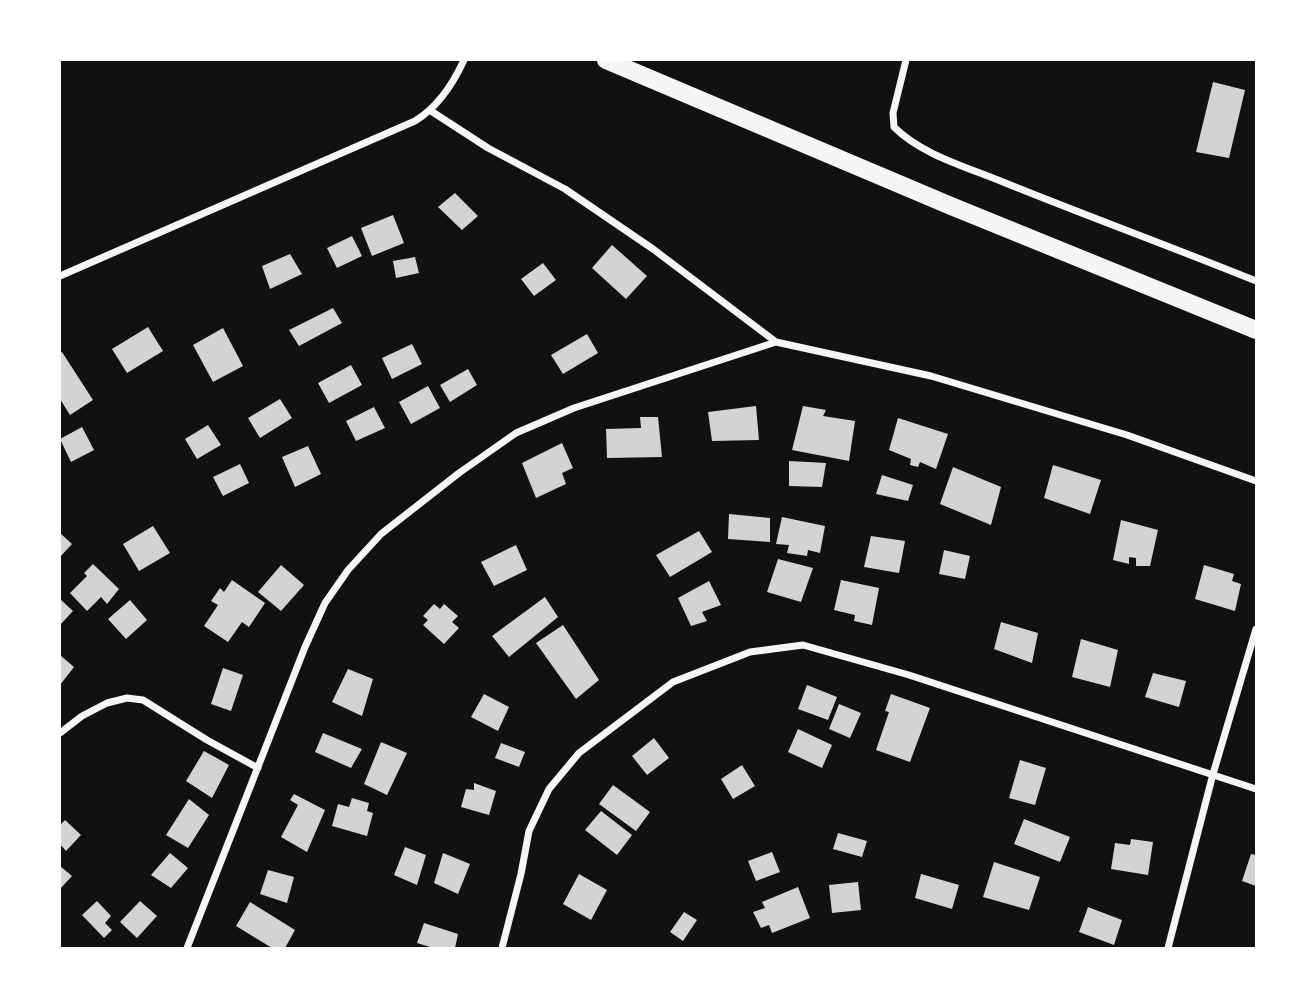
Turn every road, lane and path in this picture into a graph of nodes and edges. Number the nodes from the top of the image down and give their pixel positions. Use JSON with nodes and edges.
{"nodes":[{"id":1,"x":464,"y":60,"type":"edge"},
{"id":2,"x":606,"y":60,"type":"edge"},
{"id":3,"x":906,"y":60,"type":"edge"},
{"id":4,"x":432,"y":111,"type":"junction"},
{"id":5,"x":60,"y":276,"type":"edge"},
{"id":6,"x":1256,"y":281,"type":"edge"},
{"id":7,"x":1256,"y":330,"type":"edge"},
{"id":8,"x":776,"y":342,"type":"junction"},
{"id":9,"x":1256,"y":481,"type":"edge"},
{"id":10,"x":1256,"y":629,"type":"edge"},
{"id":11,"x":60,"y":733,"type":"edge"},
{"id":12,"x":258,"y":768,"type":"junction"},
{"id":13,"x":1213,"y":774,"type":"junction"},
{"id":14,"x":1256,"y":789,"type":"edge"},
{"id":15,"x":187,"y":948,"type":"edge"},
{"id":16,"x":502,"y":948,"type":"edge"},
{"id":17,"x":1168,"y":948,"type":"edge"}],
"edges":[{"from":1,"to":4,"type":"street"},
{"from":2,"to":7,"type":"main road"},
{"from":3,"to":6,"type":"street"},
{"from":4,"to":5,"type":"street"},
{"from":4,"to":8,"type":"street"},
{"from":8,"to":9,"type":"street"},
{"from":8,"to":12,"type":"street"},
{"from":10,"to":13,"type":"street"},
{"from":11,"to":12,"type":"street"},
{"from":12,"to":15,"type":"street"},
{"from":13,"to":14,"type":"street"},
{"from":13,"to":16,"type":"street"},
{"from":13,"to":17,"type":"street"}]}
